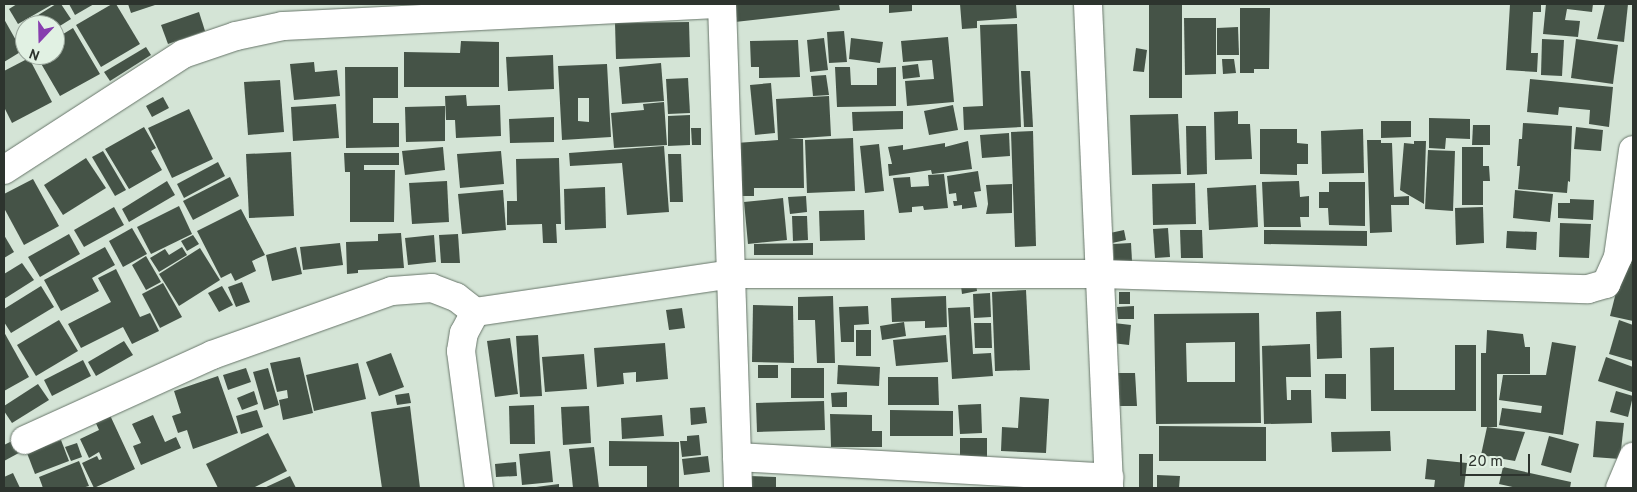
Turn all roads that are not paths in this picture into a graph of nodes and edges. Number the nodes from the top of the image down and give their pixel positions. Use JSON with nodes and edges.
{"nodes":[{"id":1,"x":722,"y":4,"type":"edge"},
{"id":2,"x":1088,"y":4,"type":"edge"},
{"id":3,"x":1633,"y":156,"type":"edge"},
{"id":4,"x":4,"y":170,"type":"edge"},
{"id":5,"x":731,"y":274,"type":"junction"},
{"id":6,"x":1101,"y":274,"type":"junction"},
{"id":7,"x":475,"y":312,"type":"junction"},
{"id":8,"x":25,"y":440,"type":"dead end"},
{"id":9,"x":737,"y":457,"type":"junction"},
{"id":10,"x":1633,"y":457,"type":"edge"},
{"id":11,"x":1109,"y":483,"type":"edge"},
{"id":12,"x":479,"y":488,"type":"edge"},
{"id":13,"x":738,"y":488,"type":"edge"},
{"id":14,"x":1620,"y":488,"type":"edge"}],
"edges":[{"from":1,"to":4,"type":"street"},
{"from":1,"to":5,"type":"street"},
{"from":2,"to":6,"type":"street"},
{"from":3,"to":6,"type":"street"},
{"from":5,"to":6,"type":"street"},
{"from":5,"to":7,"type":"street"},
{"from":5,"to":9,"type":"street"},
{"from":6,"to":11,"type":"street"},
{"from":7,"to":8,"type":"street"},
{"from":7,"to":12,"type":"street"},
{"from":9,"to":11,"type":"street"},
{"from":9,"to":13,"type":"street"},
{"from":10,"to":14,"type":"street"}]}
